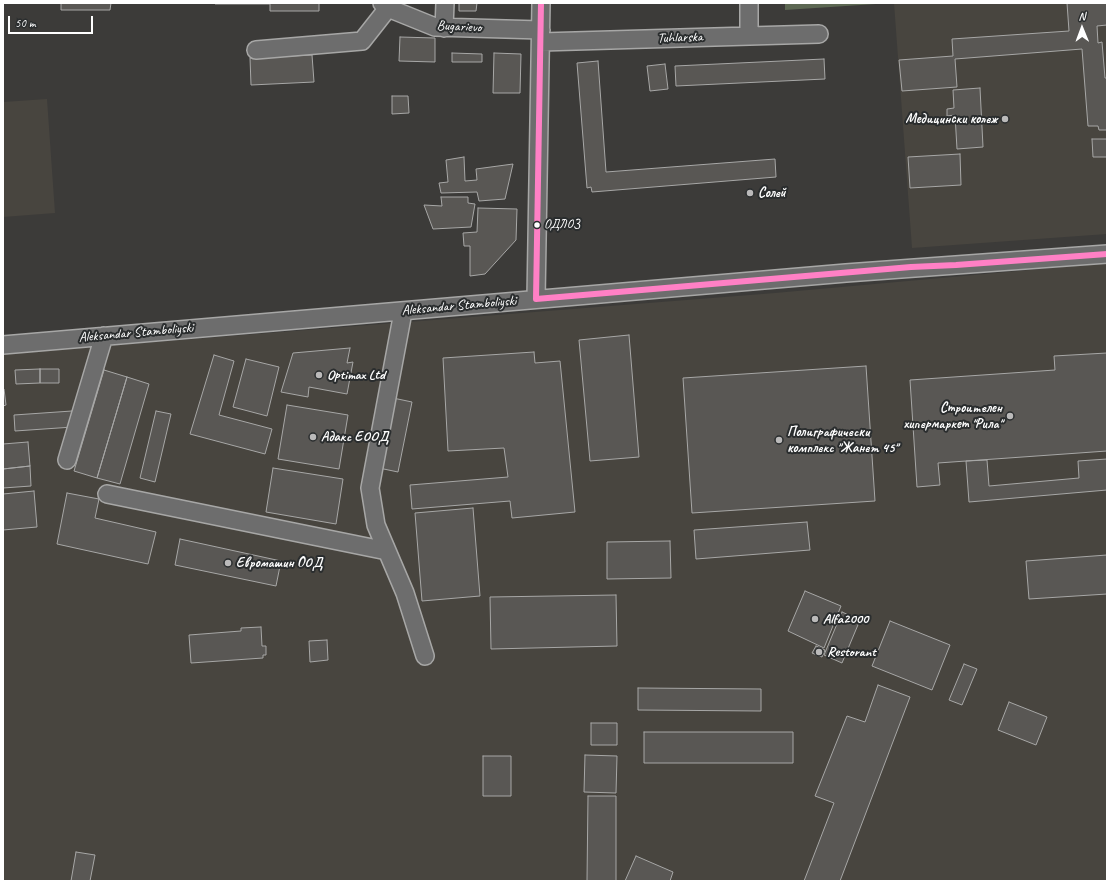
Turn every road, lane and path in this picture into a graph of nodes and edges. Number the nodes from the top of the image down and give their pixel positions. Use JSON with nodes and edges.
{"nodes":[{"id":1,"x":445,"y":3,"type":"edge"},
{"id":2,"x":541,"y":3,"type":"edge"},
{"id":3,"x":749,"y":3,"type":"edge"},
{"id":4,"x":385,"y":5,"type":"edge"},
{"id":5,"x":444,"y":28,"type":"junction"},
{"id":6,"x":819,"y":34,"type":"dead end"},
{"id":7,"x":541,"y":36,"type":"junction"},
{"id":8,"x":749,"y":36,"type":"junction"},
{"id":9,"x":256,"y":50,"type":"dead end"},
{"id":10,"x":1107,"y":254,"type":"edge"},
{"id":11,"x":536,"y":299,"type":"junction"},
{"id":12,"x":403,"y":312,"type":"junction"},
{"id":13,"x":104,"y":336,"type":"junction"},
{"id":14,"x":3,"y":345,"type":"edge"},
{"id":15,"x":67,"y":460,"type":"dead end"},
{"id":16,"x":107,"y":494,"type":"dead end"},
{"id":17,"x":387,"y":551,"type":"junction"},
{"id":18,"x":425,"y":656,"type":"dead end"}],
"edges":[{"from":1,"to":5,"type":"street"},
{"from":2,"to":7,"type":"street"},
{"from":3,"to":8,"type":"street"},
{"from":4,"to":5,"type":"street","name":"Bugarievo"},
{"from":4,"to":9,"type":"street"},
{"from":5,"to":7,"type":"street","name":"Bugarievo"},
{"from":6,"to":8,"type":"street","name":"Tuhlarska"},
{"from":7,"to":8,"type":"street","name":"Tuhlarska"},
{"from":7,"to":11,"type":"street"},
{"from":10,"to":11,"type":"street","name":"Aleksandar Stamboliyski"},
{"from":11,"to":12,"type":"street","name":"Aleksandar Stamboliyski"},
{"from":12,"to":13,"type":"street","name":"Aleksandar Stamboliyski"},
{"from":12,"to":17,"type":"street"},
{"from":13,"to":14,"type":"street","name":"Aleksandar Stamboliyski"},
{"from":13,"to":15,"type":"street"},
{"from":16,"to":17,"type":"street"},
{"from":17,"to":18,"type":"street"}]}
